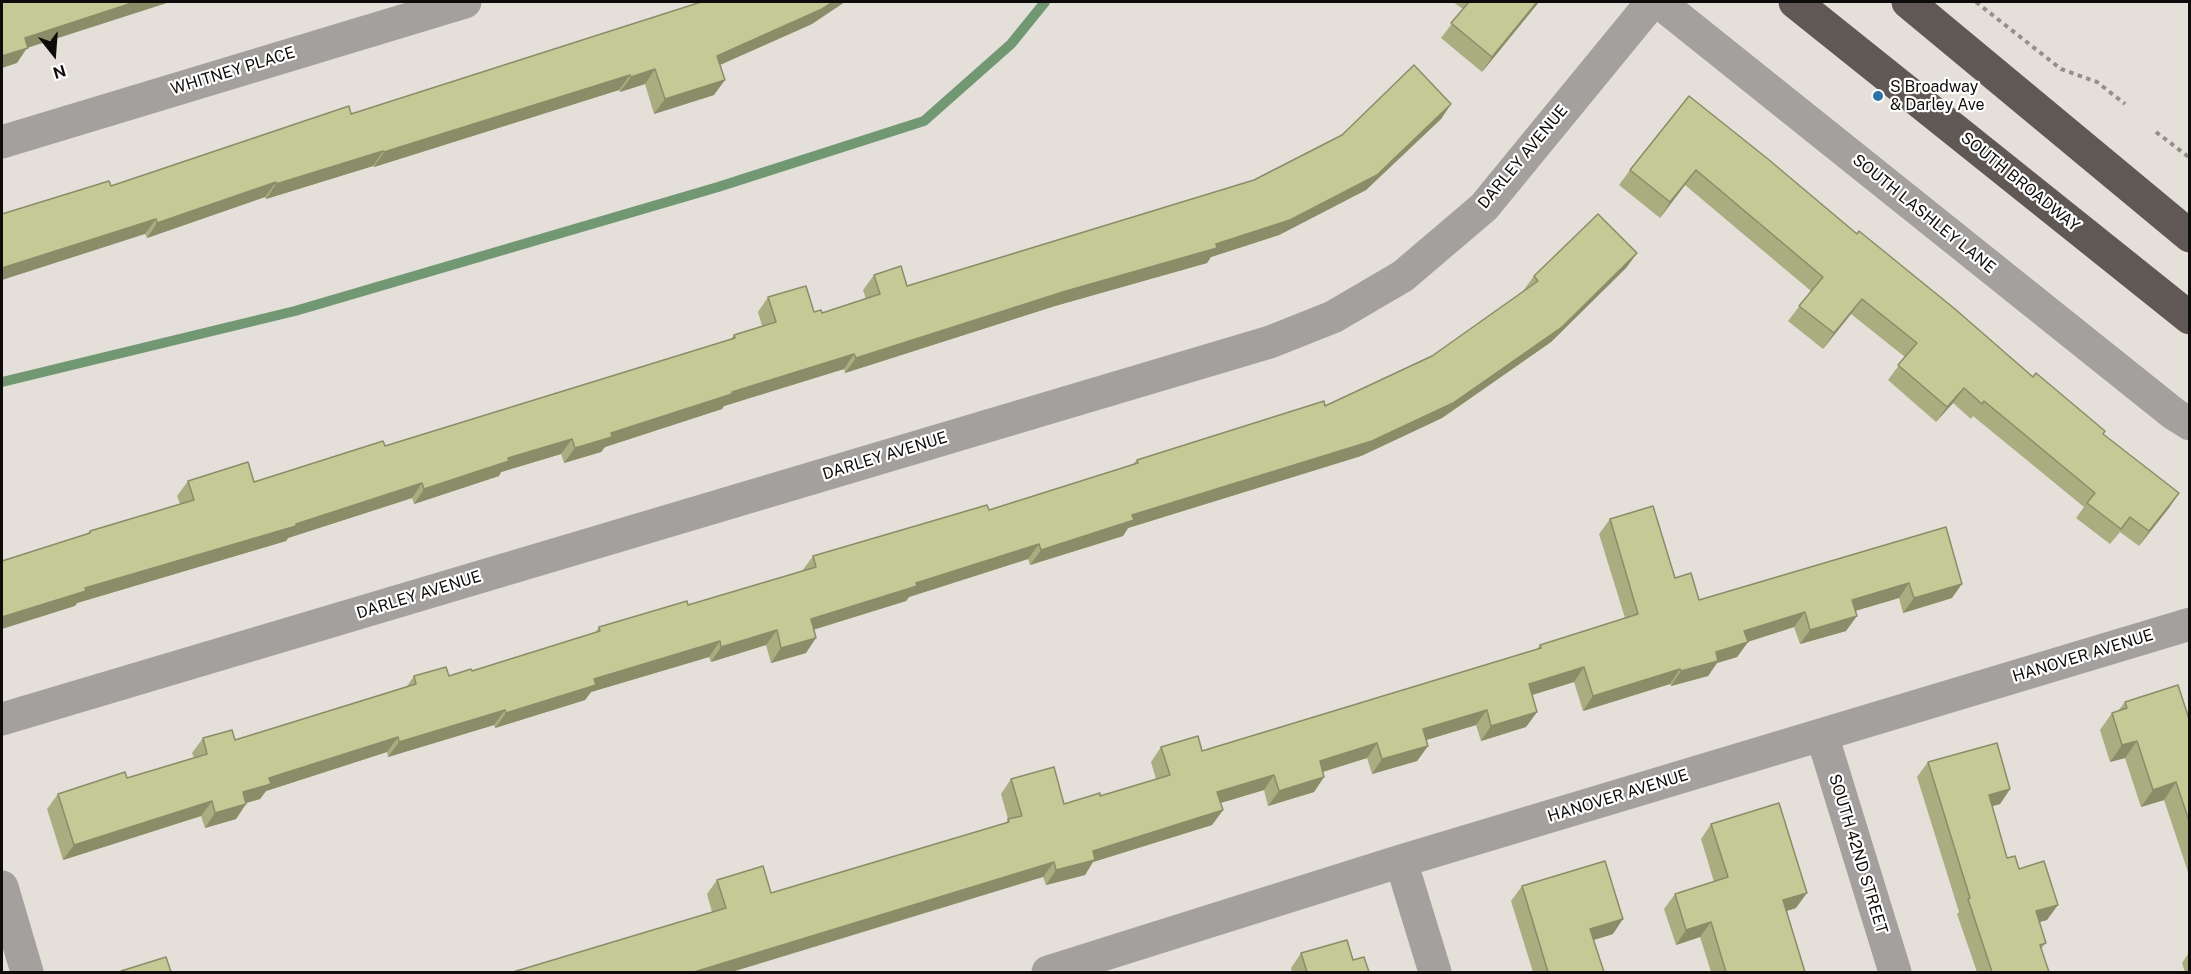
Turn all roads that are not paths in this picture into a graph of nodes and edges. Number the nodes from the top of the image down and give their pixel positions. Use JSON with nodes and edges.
{"nodes":[{"id":1,"x":465,"y":2,"type":"edge"},
{"id":2,"x":1652,"y":2,"type":"edge"},
{"id":3,"x":1659,"y":2,"type":"edge"},
{"id":4,"x":1796,"y":2,"type":"edge"},
{"id":5,"x":1908,"y":2,"type":"edge"},
{"id":6,"x":2,"y":142,"type":"edge"},
{"id":7,"x":2190,"y":236,"type":"edge"},
{"id":8,"x":2190,"y":318,"type":"edge"},
{"id":9,"x":2190,"y":424,"type":"edge"},
{"id":10,"x":2190,"y":624,"type":"edge"},
{"id":11,"x":2,"y":719,"type":"edge"},
{"id":12,"x":1822,"y":735,"type":"junction"},
{"id":13,"x":1401,"y":861,"type":"junction"},
{"id":14,"x":2,"y":887,"type":"edge"},
{"id":15,"x":27,"y":972,"type":"edge"},
{"id":16,"x":1048,"y":972,"type":"edge"},
{"id":17,"x":1435,"y":972,"type":"edge"},
{"id":18,"x":1895,"y":972,"type":"edge"}],
"edges":[{"from":1,"to":6,"type":"street","name":"WHITNEY PLACE"},
{"from":2,"to":11,"type":"street","name":"DARLEY AVENUE"},
{"from":3,"to":9,"type":"street","name":"SOUTH LASHLEY LANE"},
{"from":4,"to":8,"type":"highway","name":"SOUTH BROADWAY"},
{"from":5,"to":7,"type":"highway"},
{"from":10,"to":12,"type":"street","name":"HANOVER AVENUE"},
{"from":12,"to":13,"type":"street","name":"HANOVER AVENUE"},
{"from":12,"to":18,"type":"street","name":"SOUTH 42ND STREET"},
{"from":13,"to":16,"type":"street","name":"HANOVER AVENUE"},
{"from":13,"to":17,"type":"street"},
{"from":14,"to":15,"type":"street"}]}
